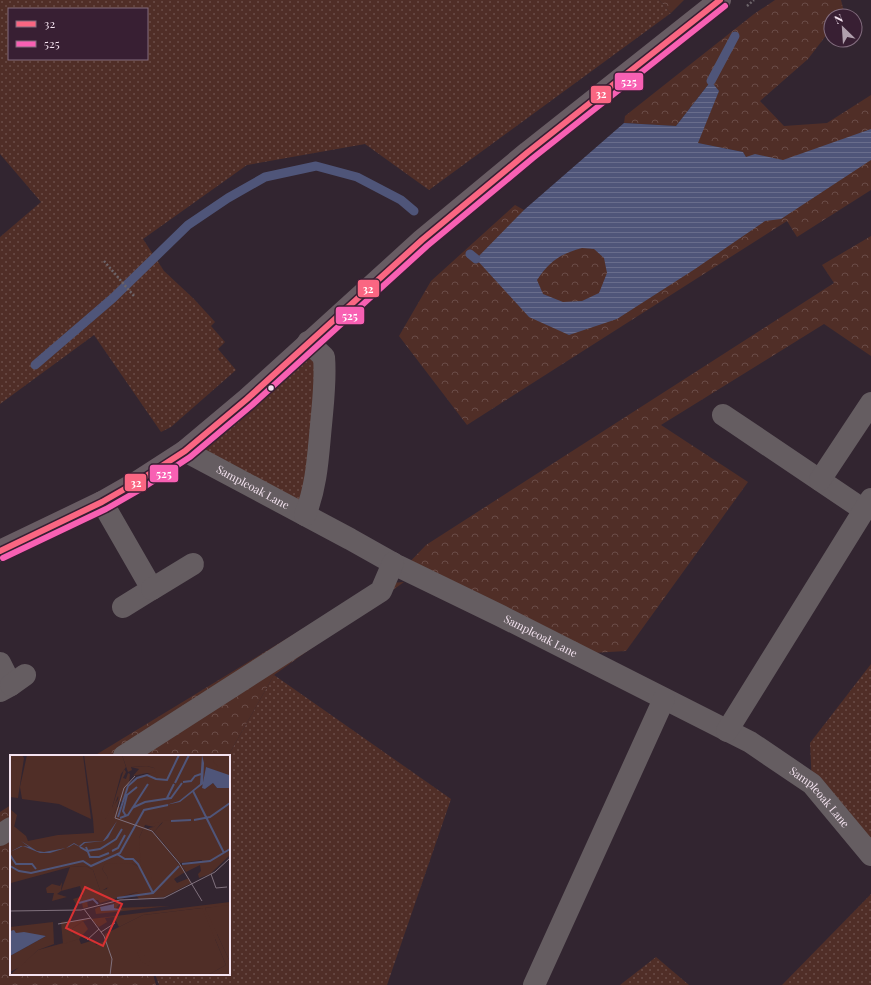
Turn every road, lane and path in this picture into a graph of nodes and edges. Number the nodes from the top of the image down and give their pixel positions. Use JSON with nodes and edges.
{"nodes":[{"id":1,"x":720,"y":0,"type":"edge"},
{"id":2,"x":104,"y":261,"type":"dead end"},
{"id":3,"x":134,"y":296,"type":"dead end"},
{"id":4,"x":308,"y":342,"type":"junction"},
{"id":5,"x":871,"y":403,"type":"edge"},
{"id":6,"x":723,"y":415,"type":"dead end"},
{"id":7,"x":185,"y":451,"type":"junction"},
{"id":8,"x":820,"y":480,"type":"junction"},
{"id":9,"x":102,"y":502,"type":"junction"},
{"id":10,"x":868,"y":504,"type":"edge"},
{"id":11,"x":305,"y":515,"type":"junction"},
{"id":12,"x":0,"y":551,"type":"edge"},
{"id":13,"x":393,"y":563,"type":"junction"},
{"id":14,"x":193,"y":564,"type":"dead end"},
{"id":15,"x":152,"y":589,"type":"junction"},
{"id":16,"x":123,"y":607,"type":"dead end"},
{"id":17,"x":0,"y":663,"type":"edge"},
{"id":18,"x":12,"y":684,"type":"edge"},
{"id":19,"x":664,"y":699,"type":"junction"},
{"id":20,"x":727,"y":730,"type":"junction"},
{"id":21,"x":126,"y":755,"type":"edge"},
{"id":22,"x":10,"y":829,"type":"edge"},
{"id":23,"x":0,"y":835,"type":"edge"},
{"id":24,"x":871,"y":855,"type":"edge"},
{"id":25,"x":534,"y":985,"type":"edge"}],
"edges":[{"from":1,"to":4,"type":"main road"},
{"from":2,"to":3,"type":"path"},
{"from":4,"to":7,"type":"main road"},
{"from":4,"to":11,"type":"street"},
{"from":5,"to":8,"type":"street"},
{"from":6,"to":8,"type":"street"},
{"from":7,"to":9,"type":"main road"},
{"from":7,"to":11,"type":"street","name":"Sampleoak Lane"},
{"from":8,"to":10,"type":"street"},
{"from":9,"to":12,"type":"main road"},
{"from":9,"to":15,"type":"street"},
{"from":10,"to":20,"type":"street"},
{"from":11,"to":13,"type":"street","name":"Sampleoak Lane"},
{"from":13,"to":19,"type":"street","name":"Sampleoak Lane"},
{"from":13,"to":21,"type":"street"},
{"from":14,"to":15,"type":"street"},
{"from":15,"to":16,"type":"street"},
{"from":17,"to":18,"type":"street"},
{"from":19,"to":20,"type":"street","name":"Sampleoak Lane"},
{"from":19,"to":25,"type":"street"},
{"from":20,"to":24,"type":"street","name":"Sampleoak Lane"},
{"from":22,"to":23,"type":"street"}]}
